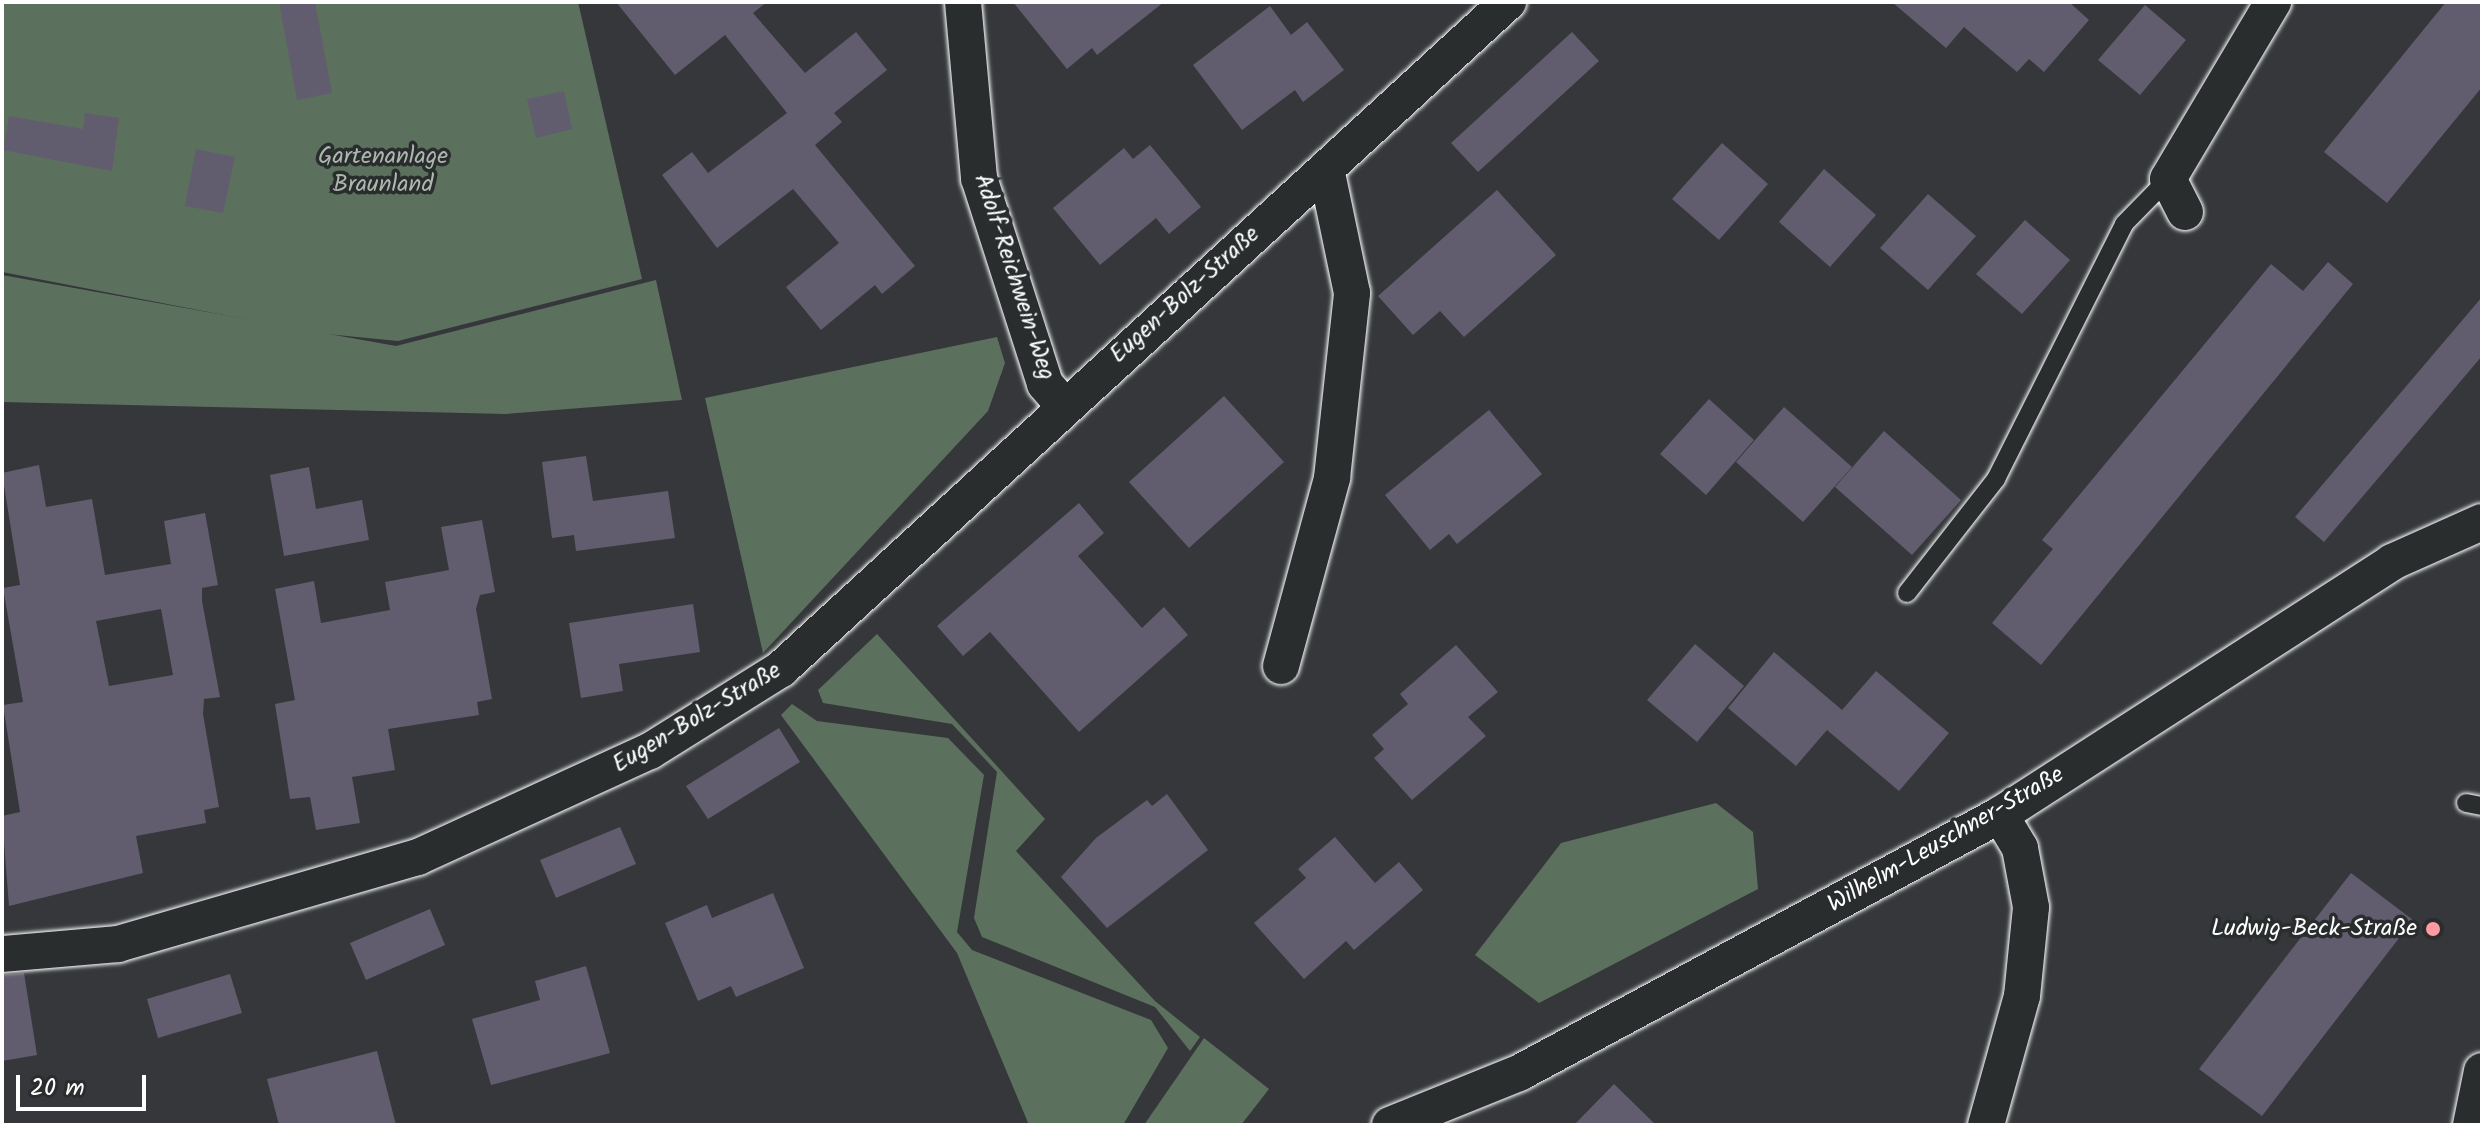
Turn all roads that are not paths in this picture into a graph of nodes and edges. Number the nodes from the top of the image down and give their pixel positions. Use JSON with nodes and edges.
{"nodes":[{"id":1,"x":963,"y":2,"type":"edge"},
{"id":2,"x":1508,"y":2,"type":"edge"},
{"id":3,"x":2273,"y":2,"type":"edge"},
{"id":4,"x":1326,"y":169,"type":"junction"},
{"id":5,"x":2168,"y":179,"type":"junction"},
{"id":6,"x":2185,"y":212,"type":"dead end"},
{"id":7,"x":1063,"y":405,"type":"junction"},
{"id":8,"x":2482,"y":522,"type":"edge"},
{"id":9,"x":1907,"y":593,"type":"dead end"},
{"id":10,"x":1281,"y":666,"type":"dead end"},
{"id":11,"x":2000,"y":815,"type":"junction"},
{"id":12,"x":2,"y":954,"type":"edge"},
{"id":13,"x":2482,"y":1071,"type":"edge"},
{"id":14,"x":1390,"y":1125,"type":"edge"},
{"id":15,"x":1986,"y":1125,"type":"edge"},
{"id":16,"x":2471,"y":1125,"type":"edge"}],
"edges":[{"from":1,"to":7,"type":"street","name":"Adolf-Reichwein-Weg"},
{"from":2,"to":4,"type":"street","name":"Eugen-Bolz-Straße"},
{"from":3,"to":5,"type":"street"},
{"from":4,"to":7,"type":"street","name":"Eugen-Bolz-Straße"},
{"from":4,"to":10,"type":"street"},
{"from":5,"to":6,"type":"street"},
{"from":5,"to":9,"type":"lane"},
{"from":7,"to":12,"type":"street","name":"Eugen-Bolz-Straße"},
{"from":8,"to":11,"type":"street","name":"Wilhelm-Leuschner-Straße"},
{"from":11,"to":14,"type":"street","name":"Wilhelm-Leuschner-Straße"},
{"from":11,"to":15,"type":"street"},
{"from":13,"to":16,"type":"street"}]}
